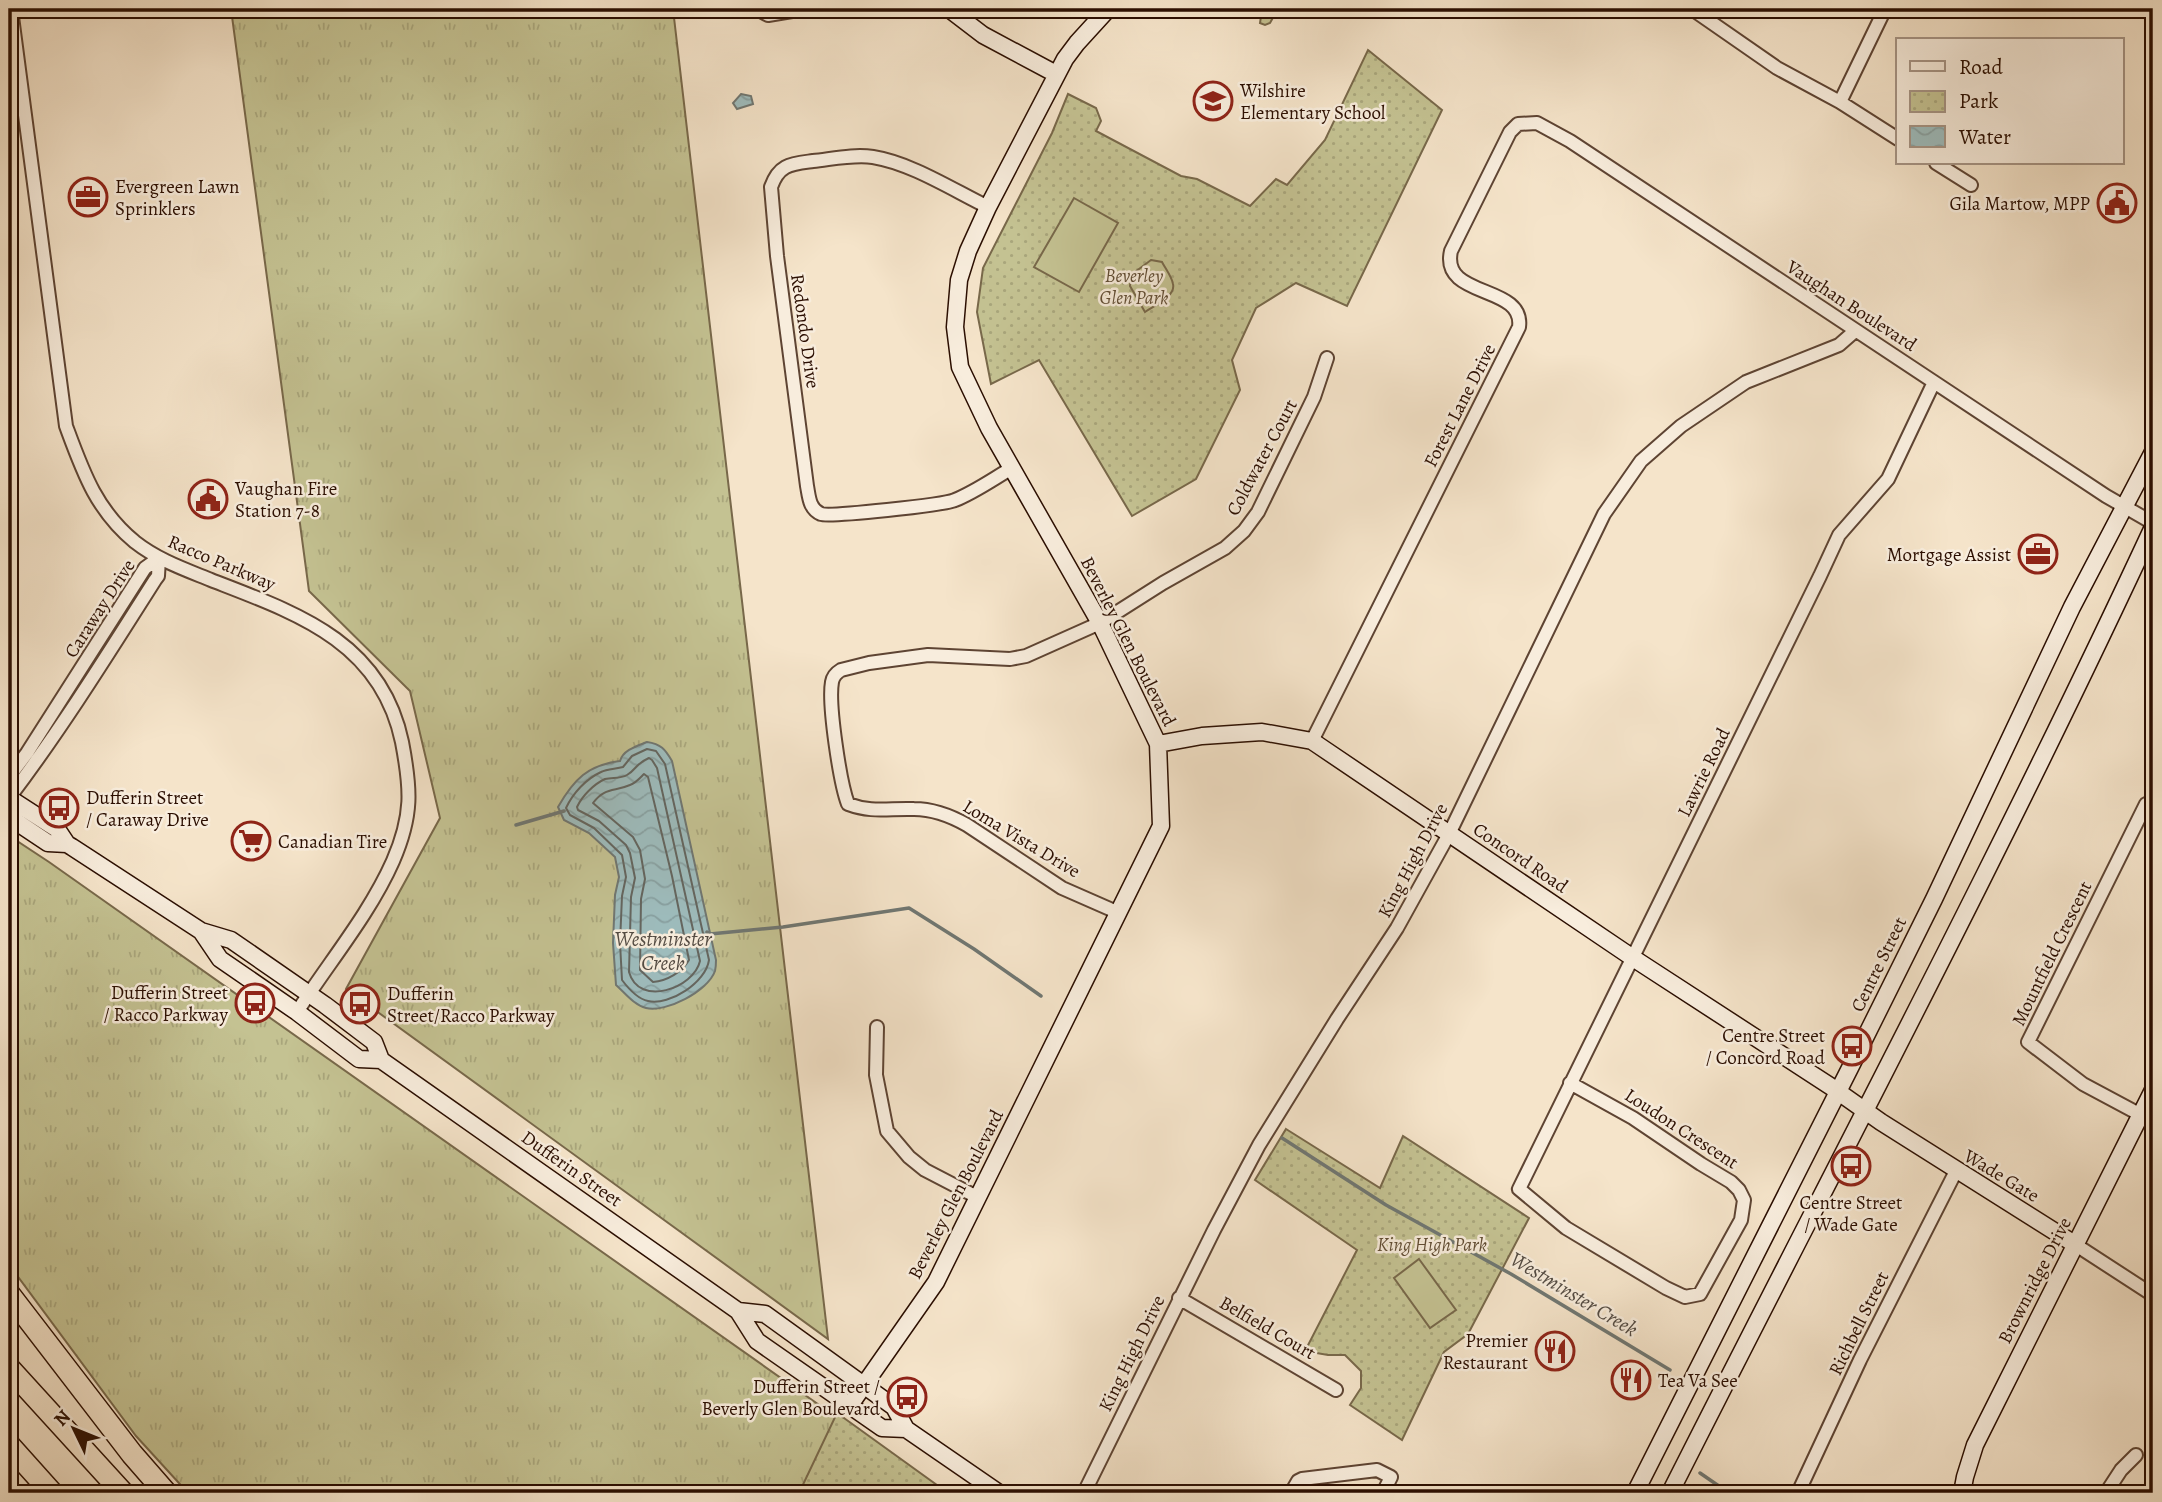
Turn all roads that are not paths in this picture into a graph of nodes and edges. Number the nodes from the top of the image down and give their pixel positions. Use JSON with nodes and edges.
{"nodes":[{"id":1,"x":11,"y":9,"type":"edge"},
{"id":2,"x":757,"y":9,"type":"edge"},
{"id":3,"x":804,"y":9,"type":"edge"},
{"id":4,"x":949,"y":9,"type":"edge"},
{"id":5,"x":1108,"y":9,"type":"edge"},
{"id":6,"x":1692,"y":9,"type":"edge"},
{"id":7,"x":1885,"y":9,"type":"edge"},
{"id":8,"x":1056,"y":74,"type":"junction"},
{"id":9,"x":1840,"y":102,"type":"junction"},
{"id":10,"x":1529,"y":122,"type":"joint"},
{"id":11,"x":1896,"y":138,"type":"edge"},
{"id":12,"x":1938,"y":164,"type":"edge"},
{"id":13,"x":1971,"y":185,"type":"dead end"},
{"id":14,"x":988,"y":207,"type":"junction"},
{"id":15,"x":1855,"y":331,"type":"junction"},
{"id":16,"x":1327,"y":358,"type":"dead end"},
{"id":17,"x":1934,"y":382,"type":"junction"},
{"id":18,"x":2153,"y":452,"type":"edge"},
{"id":19,"x":1012,"y":468,"type":"junction"},
{"id":20,"x":2124,"y":508,"type":"junction"},
{"id":21,"x":2153,"y":525,"type":"edge"},
{"id":22,"x":159,"y":558,"type":"junction"},
{"id":23,"x":1100,"y":623,"type":"junction"},
{"id":24,"x":1312,"y":741,"type":"junction"},
{"id":25,"x":1158,"y":744,"type":"junction"},
{"id":26,"x":9,"y":776,"type":"edge"},
{"id":27,"x":9,"y":798,"type":"edge"},
{"id":28,"x":2153,"y":808,"type":"edge"},
{"id":29,"x":9,"y":817,"type":"edge"},
{"id":30,"x":1449,"y":834,"type":"junction"},
{"id":31,"x":67,"y":844,"type":"junction"},
{"id":32,"x":1119,"y":913,"type":"junction"},
{"id":33,"x":201,"y":931,"type":"junction"},
{"id":34,"x":1633,"y":958,"type":"junction"},
{"id":35,"x":308,"y":995,"type":"junction"},
{"id":36,"x":297,"y":1012,"type":"junction"},
{"id":37,"x":877,"y":1027,"type":"dead end"},
{"id":38,"x":381,"y":1060,"type":"junction"},
{"id":39,"x":1570,"y":1083,"type":"junction"},
{"id":40,"x":2153,"y":1090,"type":"edge"},
{"id":41,"x":1838,"y":1092,"type":"junction"},
{"id":42,"x":1866,"y":1112,"type":"junction"},
{"id":43,"x":2141,"y":1115,"type":"junction"},
{"id":44,"x":1956,"y":1171,"type":"junction"},
{"id":45,"x":1519,"y":1189,"type":"joint"},
{"id":46,"x":977,"y":1198,"type":"junction"},
{"id":47,"x":2076,"y":1245,"type":"junction"},
{"id":48,"x":9,"y":1294,"type":"edge"},
{"id":49,"x":2153,"y":1294,"type":"edge"},
{"id":50,"x":1179,"y":1298,"type":"junction"},
{"id":51,"x":738,"y":1311,"type":"junction"},
{"id":52,"x":9,"y":1368,"type":"edge"},
{"id":53,"x":863,"y":1384,"type":"junction"},
{"id":54,"x":1336,"y":1390,"type":"dead end"},
{"id":55,"x":850,"y":1405,"type":"junction"},
{"id":56,"x":906,"y":1429,"type":"junction"},
{"id":57,"x":9,"y":1445,"type":"edge"},
{"id":58,"x":2136,"y":1455,"type":"dead end"},
{"id":59,"x":52,"y":1493,"type":"edge"},
{"id":60,"x":122,"y":1493,"type":"edge"},
{"id":61,"x":166,"y":1493,"type":"edge"},
{"id":62,"x":999,"y":1493,"type":"edge"},
{"id":63,"x":1084,"y":1493,"type":"edge"},
{"id":64,"x":1292,"y":1493,"type":"edge"},
{"id":65,"x":1383,"y":1493,"type":"edge"},
{"id":66,"x":1635,"y":1493,"type":"edge"},
{"id":67,"x":1670,"y":1493,"type":"edge"},
{"id":68,"x":1798,"y":1493,"type":"edge"},
{"id":69,"x":1962,"y":1493,"type":"edge"},
{"id":70,"x":2106,"y":1493,"type":"edge"}],
"edges":[{"from":1,"to":22,"type":"street","name":"Racco Parkway"},
{"from":2,"to":3,"type":"street"},
{"from":4,"to":8,"type":"main road"},
{"from":5,"to":8,"type":"main road","name":"Beverley Glen Boulevard"},
{"from":6,"to":9,"type":"street"},
{"from":7,"to":9,"type":"street"},
{"from":8,"to":14,"type":"main road","name":"Beverley Glen Boulevard"},
{"from":9,"to":11,"type":"street"},
{"from":10,"to":15,"type":"street","name":"Vaughan Boulevard"},
{"from":10,"to":24,"type":"street","name":"Forest Lane Drive"},
{"from":12,"to":13,"type":"street"},
{"from":14,"to":19,"type":"main road","name":"Beverley Glen Boulevard"},
{"from":14,"to":19,"type":"street","name":"Redondo Drive"},
{"from":15,"to":17,"type":"street","name":"Vaughan Boulevard"},
{"from":15,"to":30,"type":"street","name":"King High Drive"},
{"from":16,"to":23,"type":"street","name":"Coldwater Court"},
{"from":17,"to":20,"type":"street","name":"Vaughan Boulevard"},
{"from":17,"to":34,"type":"street","name":"Lawrie Road"},
{"from":18,"to":20,"type":"main road","name":"Centre Street"},
{"from":19,"to":23,"type":"main road","name":"Beverley Glen Boulevard"},
{"from":20,"to":21,"type":"street","name":"Vaughan Boulevard"},
{"from":20,"to":41,"type":"main road","name":"Centre Street"},
{"from":21,"to":42,"type":"main road"},
{"from":22,"to":26,"type":"street","name":"Caraway Drive"},
{"from":22,"to":27,"type":"street","name":"Caraway Drive"},
{"from":22,"to":35,"type":"street","name":"Racco Parkway"},
{"from":23,"to":25,"type":"main road","name":"Beverley Glen Boulevard"},
{"from":23,"to":32,"type":"street","name":"Loma Vista Drive"},
{"from":24,"to":25,"type":"main road","name":"Concord Road"},
{"from":24,"to":30,"type":"main road","name":"Concord Road"},
{"from":25,"to":32,"type":"main road","name":"Beverley Glen Boulevard"},
{"from":27,"to":31,"type":"main road","name":"Dufferin Street"},
{"from":28,"to":43,"type":"street","name":"Mountfield Crescent"},
{"from":29,"to":31,"type":"main road","name":"Dufferin Street"},
{"from":30,"to":34,"type":"main road","name":"Concord Road"},
{"from":30,"to":50,"type":"street","name":"King High Drive"},
{"from":31,"to":33,"type":"main road","name":"Dufferin Street"},
{"from":32,"to":46,"type":"main road","name":"Beverley Glen Boulevard"},
{"from":33,"to":35,"type":"main road","name":"Dufferin Street"},
{"from":33,"to":36,"type":"main road","name":"Dufferin Street"},
{"from":34,"to":39,"type":"street","name":"Lawrie Road"},
{"from":34,"to":41,"type":"main road","name":"Concord Road"},
{"from":35,"to":36,"type":"street","name":"Racco Parkway"},
{"from":35,"to":38,"type":"main road","name":"Dufferin Street"},
{"from":36,"to":38,"type":"main road","name":"Dufferin Street"},
{"from":37,"to":46,"type":"street"},
{"from":38,"to":51,"type":"main road","name":"Dufferin Street"},
{"from":39,"to":45,"type":"street","name":"Lawrie Road"},
{"from":39,"to":45,"type":"street","name":"Loudon Crescent"},
{"from":40,"to":43,"type":"main road","name":"Brownridge Drive"},
{"from":41,"to":42,"type":"main road","name":"Wade Gate"},
{"from":41,"to":66,"type":"main road","name":"Centre Street"},
{"from":42,"to":44,"type":"main road","name":"Wade Gate"},
{"from":42,"to":67,"type":"main road"},
{"from":43,"to":47,"type":"main road","name":"Brownridge Drive"},
{"from":44,"to":47,"type":"main road","name":"Wade Gate"},
{"from":44,"to":68,"type":"street","name":"Richbell Street"},
{"from":46,"to":53,"type":"main road","name":"Beverley Glen Boulevard"},
{"from":47,"to":49,"type":"street","name":"Wade Gate"},
{"from":47,"to":69,"type":"main road","name":"Brownridge Drive"},
{"from":48,"to":61,"type":"highway"},
{"from":50,"to":54,"type":"street","name":"Belfield Court"},
{"from":50,"to":63,"type":"street","name":"King High Drive"},
{"from":51,"to":53,"type":"main road","name":"Dufferin Street"},
{"from":51,"to":55,"type":"main road","name":"Dufferin Street"},
{"from":52,"to":60,"type":"highway"},
{"from":53,"to":55,"type":"main road","name":"Beverley Glen Boulevard"},
{"from":53,"to":56,"type":"main road","name":"Dufferin Street"},
{"from":55,"to":56,"type":"main road","name":"Dufferin Street"},
{"from":56,"to":62,"type":"main road","name":"Dufferin Street"},
{"from":57,"to":59,"type":"highway"},
{"from":58,"to":70,"type":"street"},
{"from":64,"to":65,"type":"street"}]}
